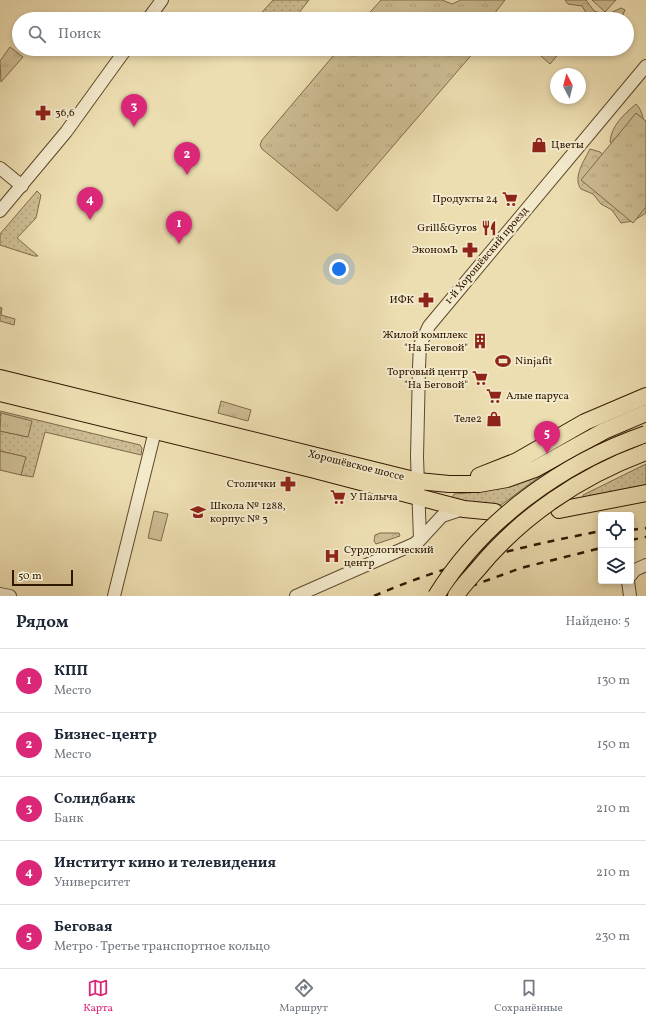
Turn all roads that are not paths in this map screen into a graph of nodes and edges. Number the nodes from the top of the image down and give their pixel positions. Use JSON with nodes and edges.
{"nodes":[{"id":1,"x":162,"y":0,"type":"edge"},
{"id":2,"x":153,"y":12,"type":"edge"},
{"id":3,"x":121,"y":56,"type":"edge"},
{"id":4,"x":646,"y":66,"type":"edge"},
{"id":5,"x":0,"y":168,"type":"edge"},
{"id":6,"x":22,"y":186,"type":"junction"},
{"id":7,"x":0,"y":211,"type":"edge"},
{"id":8,"x":0,"y":378,"type":"edge"},
{"id":9,"x":0,"y":393,"type":"edge"},
{"id":10,"x":646,"y":396,"type":"edge"},
{"id":11,"x":646,"y":413,"type":"edge"},
{"id":12,"x":155,"y":431,"type":"junction"},
{"id":13,"x":646,"y":434,"type":"edge"},
{"id":14,"x":646,"y":452,"type":"edge"},
{"id":15,"x":418,"y":481,"type":"junction"},
{"id":16,"x":646,"y":493,"type":"edge"},
{"id":17,"x":418,"y":497,"type":"junction"},
{"id":18,"x":464,"y":509,"type":"junction"},
{"id":19,"x":559,"y":510,"type":"dead end"},
{"id":20,"x":495,"y":512,"type":"dead end"},
{"id":21,"x":414,"y":544,"type":"junction"},
{"id":22,"x":646,"y":565,"type":"edge"},
{"id":23,"x":634,"y":571,"type":"edge"},
{"id":24,"x":628,"y":584,"type":"edge"},
{"id":25,"x":0,"y":594,"type":"edge"},
{"id":26,"x":10,"y":596,"type":"edge"},
{"id":27,"x":114,"y":596,"type":"edge"},
{"id":28,"x":296,"y":596,"type":"edge"},
{"id":29,"x":436,"y":596,"type":"edge"},
{"id":30,"x":456,"y":596,"type":"edge"},
{"id":31,"x":630,"y":596,"type":"edge"}],
"edges":[{"from":1,"to":2,"type":"street"},
{"from":3,"to":6,"type":"street"},
{"from":4,"to":15,"type":"street","name":"1-й Хорошёвский проезд"},
{"from":5,"to":6,"type":"street"},
{"from":6,"to":7,"type":"street"},
{"from":8,"to":15,"type":"main road","name":"Хорошёвское шоссе"},
{"from":9,"to":12,"type":"main road","name":"Хорошёвское шоссе"},
{"from":10,"to":15,"type":"main road"},
{"from":11,"to":15,"type":"main road"},
{"from":12,"to":17,"type":"main road","name":"Хорошёвское шоссе"},
{"from":12,"to":27,"type":"street"},
{"from":13,"to":29,"type":"main road","bridge":true},
{"from":14,"to":30,"type":"main road","bridge":true},
{"from":15,"to":17,"type":"street","name":"Хорошёвское шоссе"},
{"from":16,"to":19,"type":"main road"},
{"from":17,"to":18,"type":"main road"},
{"from":17,"to":21,"type":"street"},
{"from":18,"to":20,"type":"main road"},
{"from":18,"to":21,"type":"street"},
{"from":21,"to":28,"type":"street"},
{"from":22,"to":23,"type":"street"},
{"from":24,"to":31,"type":"street"},
{"from":25,"to":26,"type":"street"}]}
